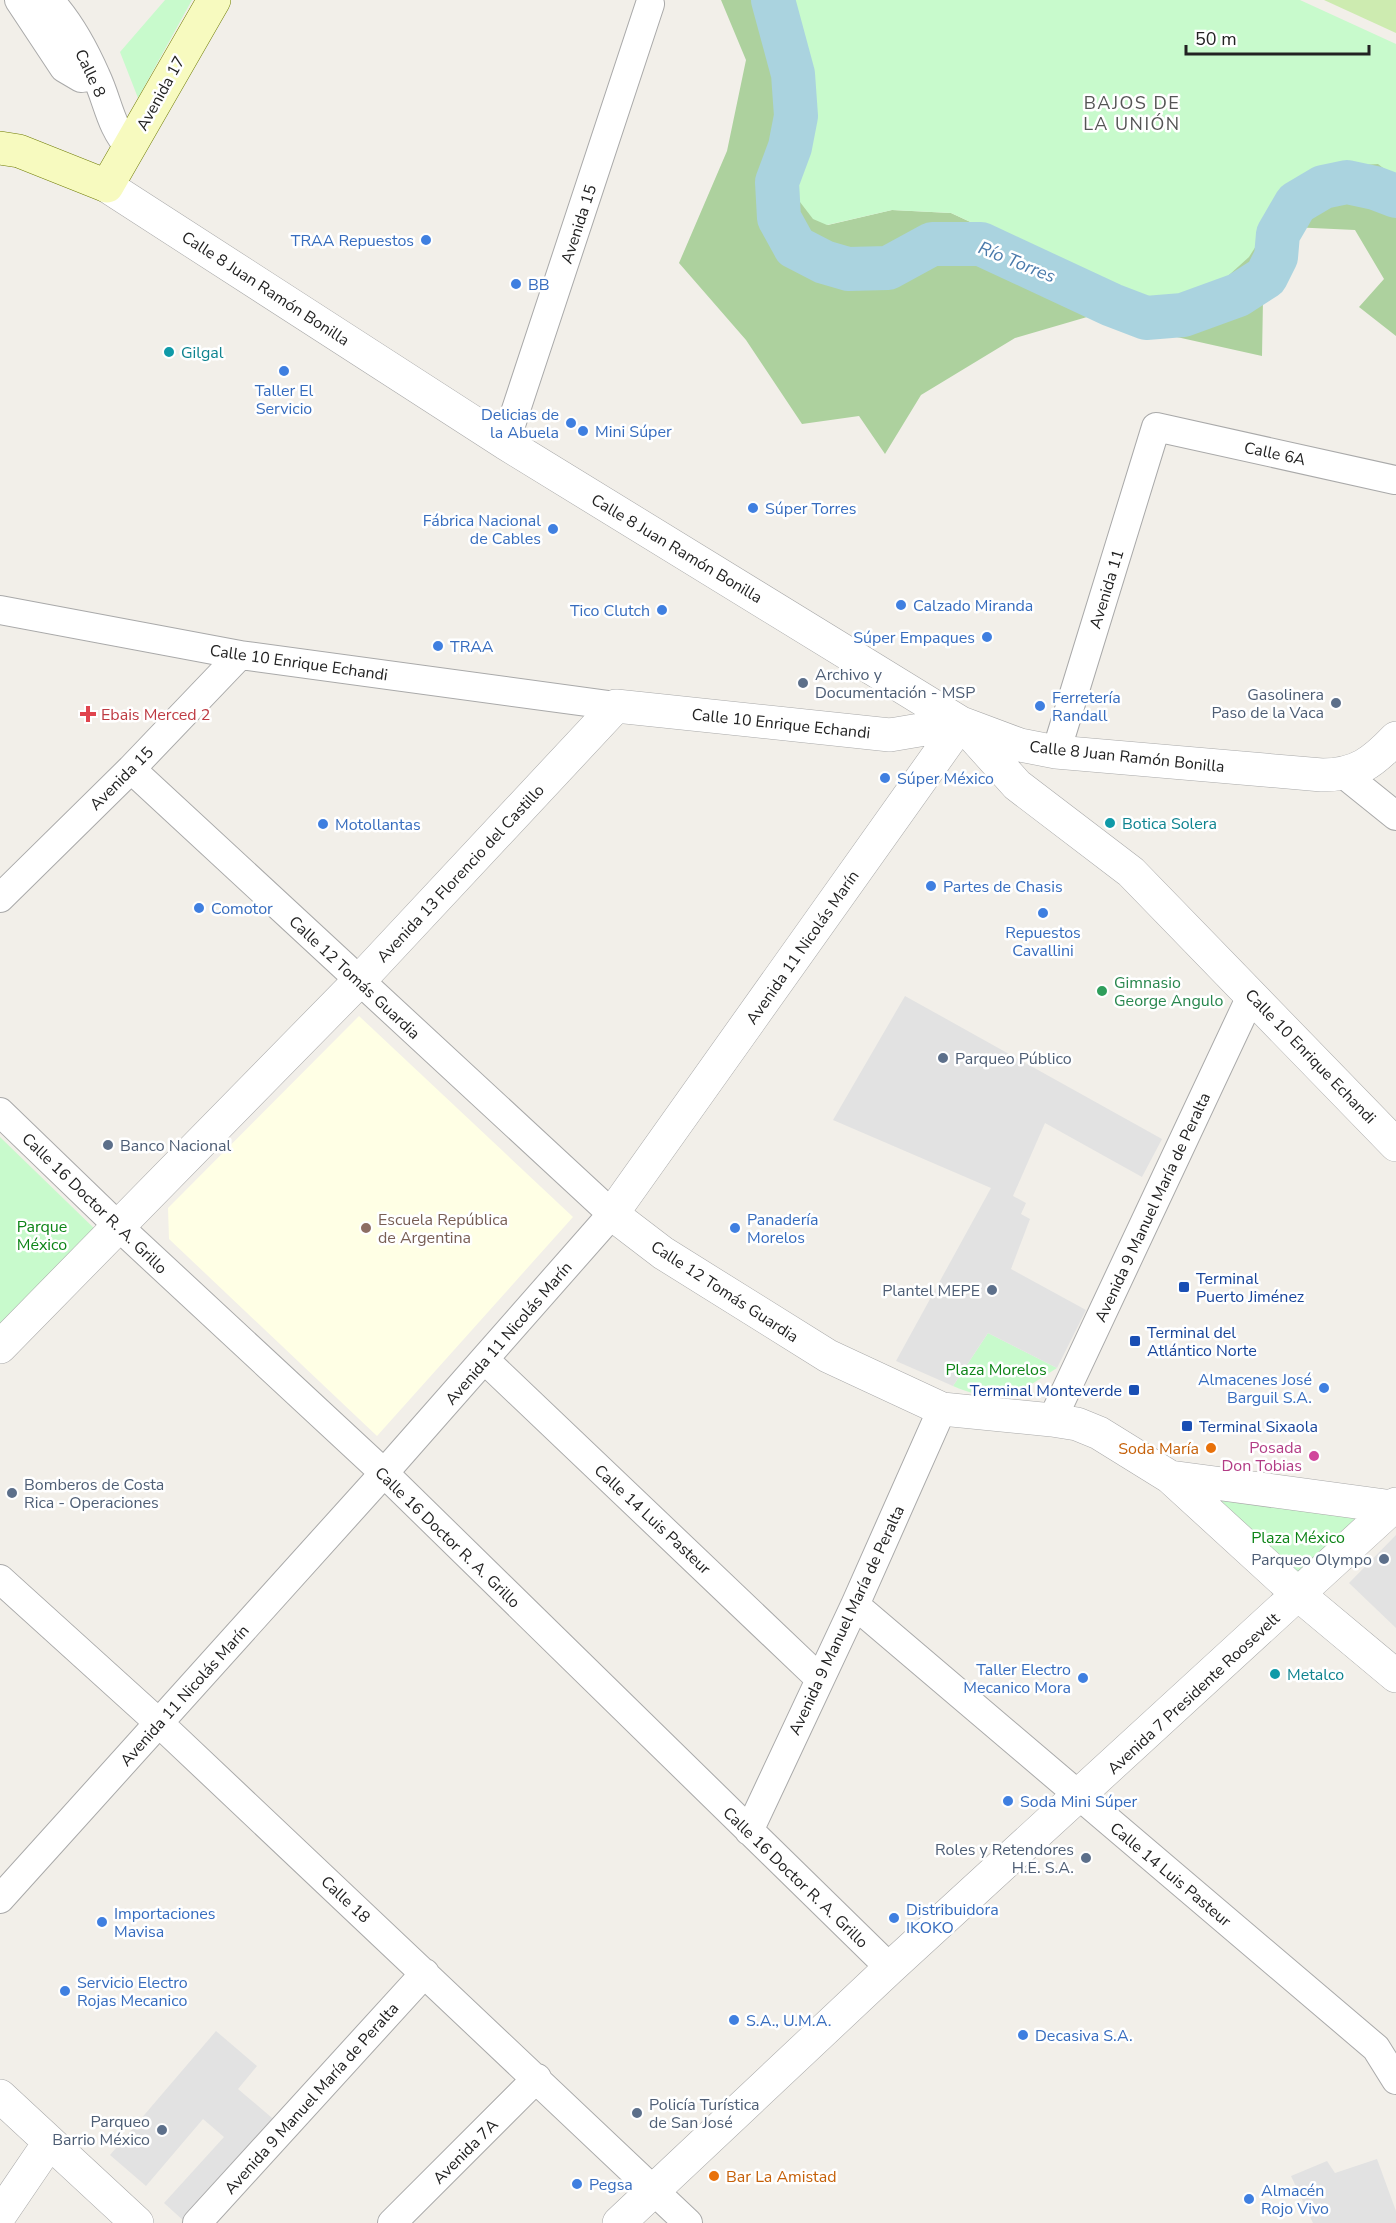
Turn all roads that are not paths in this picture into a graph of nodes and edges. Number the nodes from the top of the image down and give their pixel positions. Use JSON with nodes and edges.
{"nodes":[{"id":1,"x":20,"y":0,"type":"edge"},
{"id":2,"x":49,"y":0,"type":"edge"},
{"id":3,"x":214,"y":0,"type":"edge"},
{"id":4,"x":650,"y":4,"type":"dead end"},
{"id":5,"x":96,"y":76,"type":"junction"},
{"id":6,"x":0,"y":148,"type":"edge"},
{"id":7,"x":130,"y":148,"type":"junction"},
{"id":8,"x":107,"y":186,"type":"junction"},
{"id":9,"x":1156,"y":427,"type":"joint"},
{"id":10,"x":506,"y":443,"type":"junction"},
{"id":11,"x":1395,"y":480,"type":"edge"},
{"id":12,"x":6,"y":619,"type":"edge"},
{"id":13,"x":240,"y":656,"type":"junction"},
{"id":14,"x":615,"y":706,"type":"junction"},
{"id":15,"x":960,"y":723,"type":"junction"},
{"id":16,"x":1396,"y":738,"type":"edge"},
{"id":17,"x":1056,"y":752,"type":"junction"},
{"id":18,"x":131,"y":769,"type":"junction"},
{"id":19,"x":1345,"y":775,"type":"junction"},
{"id":20,"x":1396,"y":816,"type":"edge"},
{"id":21,"x":0,"y":898,"type":"edge"},
{"id":22,"x":359,"y":981,"type":"junction"},
{"id":23,"x":1252,"y":994,"type":"junction"},
{"id":24,"x":0,"y":1112,"type":"edge"},
{"id":25,"x":1396,"y":1145,"type":"edge"},
{"id":26,"x":612,"y":1214,"type":"junction"},
{"id":27,"x":118,"y":1227,"type":"junction"},
{"id":28,"x":0,"y":1347,"type":"edge"},
{"id":29,"x":485,"y":1360,"type":"junction"},
{"id":30,"x":942,"y":1409,"type":"junction"},
{"id":31,"x":1052,"y":1420,"type":"junction"},
{"id":32,"x":384,"y":1473,"type":"junction"},
{"id":33,"x":1170,"y":1478,"type":"junction"},
{"id":34,"x":1395,"y":1505,"type":"edge"},
{"id":35,"x":0,"y":1579,"type":"edge"},
{"id":36,"x":1299,"y":1595,"type":"junction"},
{"id":37,"x":855,"y":1605,"type":"junction"},
{"id":38,"x":1396,"y":1676,"type":"edge"},
{"id":39,"x":820,"y":1679,"type":"junction"},
{"id":40,"x":159,"y":1723,"type":"junction"},
{"id":41,"x":1080,"y":1796,"type":"junction"},
{"id":42,"x":749,"y":1831,"type":"junction"},
{"id":43,"x":0,"y":1899,"type":"edge"},
{"id":44,"x":890,"y":1968,"type":"junction"},
{"id":45,"x":425,"y":1973,"type":"junction"},
{"id":46,"x":537,"y":2078,"type":"junction"},
{"id":47,"x":1396,"y":2080,"type":"edge"},
{"id":48,"x":0,"y":2096,"type":"edge"},
{"id":49,"x":49,"y":2143,"type":"junction"},
{"id":50,"x":653,"y":2190,"type":"junction"},
{"id":51,"x":0,"y":2215,"type":"edge"},
{"id":52,"x":137,"y":2223,"type":"edge"},
{"id":53,"x":197,"y":2223,"type":"edge"},
{"id":54,"x":392,"y":2223,"type":"edge"},
{"id":55,"x":619,"y":2223,"type":"edge"},
{"id":56,"x":688,"y":2223,"type":"edge"}],
"edges":[{"from":1,"to":5,"type":"street"},
{"from":2,"to":5,"type":"street","name":"Calle 8"},
{"from":3,"to":7,"type":"main road","name":"Avenida 17"},
{"from":4,"to":10,"type":"street","name":"Avenida 15"},
{"from":5,"to":7,"type":"street","name":"Calle 8"},
{"from":6,"to":8,"type":"main road","name":"Calle 8 Juan Ramón Bonilla"},
{"from":7,"to":8,"type":"main road","name":"Avenida 17"},
{"from":8,"to":10,"type":"street","name":"Calle 8 Juan Ramón Bonilla"},
{"from":9,"to":11,"type":"street","name":"Calle 6A"},
{"from":9,"to":17,"type":"street","name":"Avenida 11"},
{"from":10,"to":15,"type":"street","name":"Calle 8 Juan Ramón Bonilla"},
{"from":12,"to":13,"type":"street","name":"Calle 10 Enrique Echandi"},
{"from":13,"to":14,"type":"street","name":"Calle 10 Enrique Echandi"},
{"from":13,"to":18,"type":"street","name":"Avenida 15"},
{"from":14,"to":15,"type":"street","name":"Calle 10 Enrique Echandi"},
{"from":14,"to":22,"type":"street","name":"Avenida 13 Florencio del Castillo"},
{"from":15,"to":17,"type":"street","name":"Calle 8 Juan Ramón Bonilla"},
{"from":15,"to":23,"type":"street","name":"Calle 10 Enrique Echandi"},
{"from":15,"to":26,"type":"street","name":"Avenida 11 Nicolás Marín"},
{"from":16,"to":19,"type":"street"},
{"from":17,"to":19,"type":"street","name":"Calle 8 Juan Ramón Bonilla"},
{"from":18,"to":21,"type":"street","name":"Avenida 15"},
{"from":18,"to":22,"type":"street","name":"Calle 12 Tomás Guardia"},
{"from":19,"to":20,"type":"street"},
{"from":22,"to":26,"type":"street","name":"Calle 12 Tomás Guardia"},
{"from":22,"to":27,"type":"street","name":"Avenida 13 Florencio del Castillo"},
{"from":23,"to":25,"type":"street","name":"Calle 10 Enrique Echandi"},
{"from":23,"to":31,"type":"street","name":"Avenida 9 Manuel María de Peralta"},
{"from":24,"to":27,"type":"street","name":"Calle 16 Doctor R. A. Grillo"},
{"from":26,"to":29,"type":"street","name":"Avenida 11 Nicolás Marín"},
{"from":26,"to":30,"type":"street","name":"Calle 12 Tomás Guardia"},
{"from":27,"to":28,"type":"street","name":"Avenida 13 Florencio del Castillo"},
{"from":27,"to":32,"type":"street","name":"Calle 16 Doctor R. A. Grillo"},
{"from":29,"to":32,"type":"street","name":"Avenida 11 Nicolás Marín"},
{"from":29,"to":39,"type":"street","name":"Calle 14 Luis Pasteur"},
{"from":30,"to":31,"type":"street","name":"Calle 12 Tomás Guardia"},
{"from":30,"to":37,"type":"street","name":"Avenida 9 Manuel María de Peralta"},
{"from":31,"to":33,"type":"street","name":"Calle 12 Tomás Guardia"},
{"from":32,"to":40,"type":"street","name":"Avenida 11 Nicolás Marín"},
{"from":32,"to":42,"type":"street","name":"Calle 16 Doctor R. A. Grillo"},
{"from":33,"to":34,"type":"street"},
{"from":33,"to":36,"type":"street","name":"Calle 12 Tomás Guardia"},
{"from":34,"to":36,"type":"street","name":"Avenida 7 Presidente Roosevelt"},
{"from":35,"to":40,"type":"street","name":"Calle 18"},
{"from":36,"to":38,"type":"street","name":"Calle 12 Tomás Guardia"},
{"from":36,"to":41,"type":"street","name":"Avenida 7 Presidente Roosevelt"},
{"from":37,"to":39,"type":"street","name":"Avenida 9 Manuel María de Peralta"},
{"from":37,"to":41,"type":"street","name":"Calle 14 Luis Pasteur"},
{"from":39,"to":42,"type":"street","name":"Avenida 9 Manuel María de Peralta"},
{"from":40,"to":43,"type":"street","name":"Avenida 11 Nicolás Marín"},
{"from":40,"to":45,"type":"street","name":"Calle 18"},
{"from":41,"to":44,"type":"street","name":"Avenida 7 Presidente Roosevelt"},
{"from":41,"to":47,"type":"street","name":"Calle 14 Luis Pasteur"},
{"from":42,"to":44,"type":"street","name":"Calle 16 Doctor R. A. Grillo"},
{"from":44,"to":50,"type":"street","name":"Avenida 7 Presidente Roosevelt"},
{"from":45,"to":46,"type":"street","name":"Calle 18"},
{"from":45,"to":53,"type":"street","name":"Avenida 9 Manuel María de Peralta"},
{"from":46,"to":50,"type":"street","name":"Calle 18"},
{"from":46,"to":54,"type":"street","name":"Avenida 7A"},
{"from":48,"to":49,"type":"street"},
{"from":49,"to":51,"type":"street"},
{"from":49,"to":52,"type":"street"},
{"from":50,"to":55,"type":"street","name":"Avenida 7 Presidente Roosevelt"},
{"from":50,"to":56,"type":"street","name":"Calle 18"}]}
